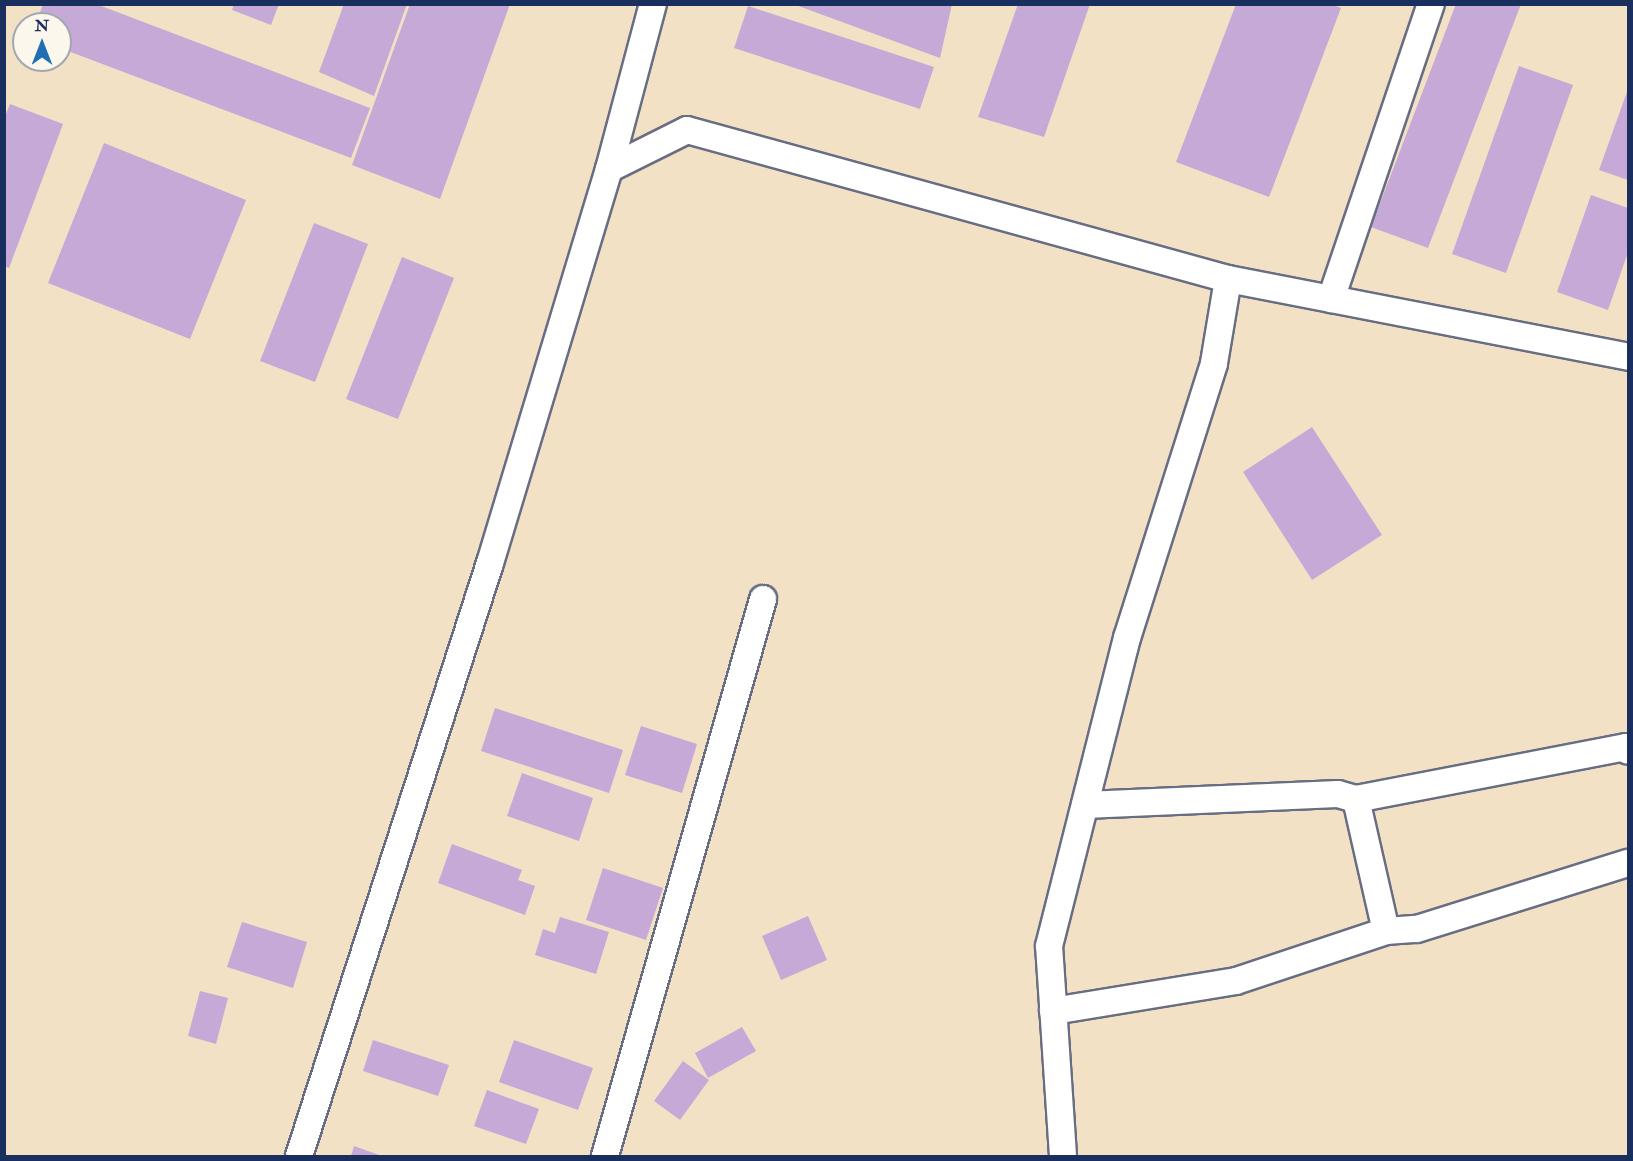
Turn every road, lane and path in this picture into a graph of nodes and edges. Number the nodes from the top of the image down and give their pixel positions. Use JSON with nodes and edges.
{"nodes":[{"id":1,"x":653,"y":4,"type":"edge"},
{"id":2,"x":1431,"y":4,"type":"edge"},
{"id":3,"x":609,"y":169,"type":"junction"},
{"id":4,"x":1228,"y":279,"type":"junction"},
{"id":5,"x":1331,"y":299,"type":"junction"},
{"id":6,"x":1629,"y":357,"type":"edge"},
{"id":7,"x":763,"y":599,"type":"dead end"},
{"id":8,"x":1629,"y":751,"type":"edge"},
{"id":9,"x":1356,"y":799,"type":"junction"},
{"id":10,"x":1085,"y":805,"type":"junction"},
{"id":11,"x":1629,"y":863,"type":"edge"},
{"id":12,"x":1386,"y":931,"type":"junction"},
{"id":13,"x":1053,"y":1011,"type":"junction"},
{"id":14,"x":299,"y":1156,"type":"edge"},
{"id":15,"x":604,"y":1156,"type":"edge"},
{"id":16,"x":1063,"y":1156,"type":"edge"}],
"edges":[{"from":1,"to":3,"type":"street"},
{"from":2,"to":5,"type":"street"},
{"from":3,"to":4,"type":"street"},
{"from":3,"to":14,"type":"street"},
{"from":4,"to":5,"type":"street"},
{"from":4,"to":10,"type":"street"},
{"from":5,"to":6,"type":"street"},
{"from":7,"to":15,"type":"street"},
{"from":8,"to":9,"type":"street"},
{"from":9,"to":10,"type":"street"},
{"from":9,"to":12,"type":"street"},
{"from":10,"to":13,"type":"street"},
{"from":11,"to":12,"type":"street"},
{"from":12,"to":13,"type":"street"},
{"from":13,"to":16,"type":"street"}]}
